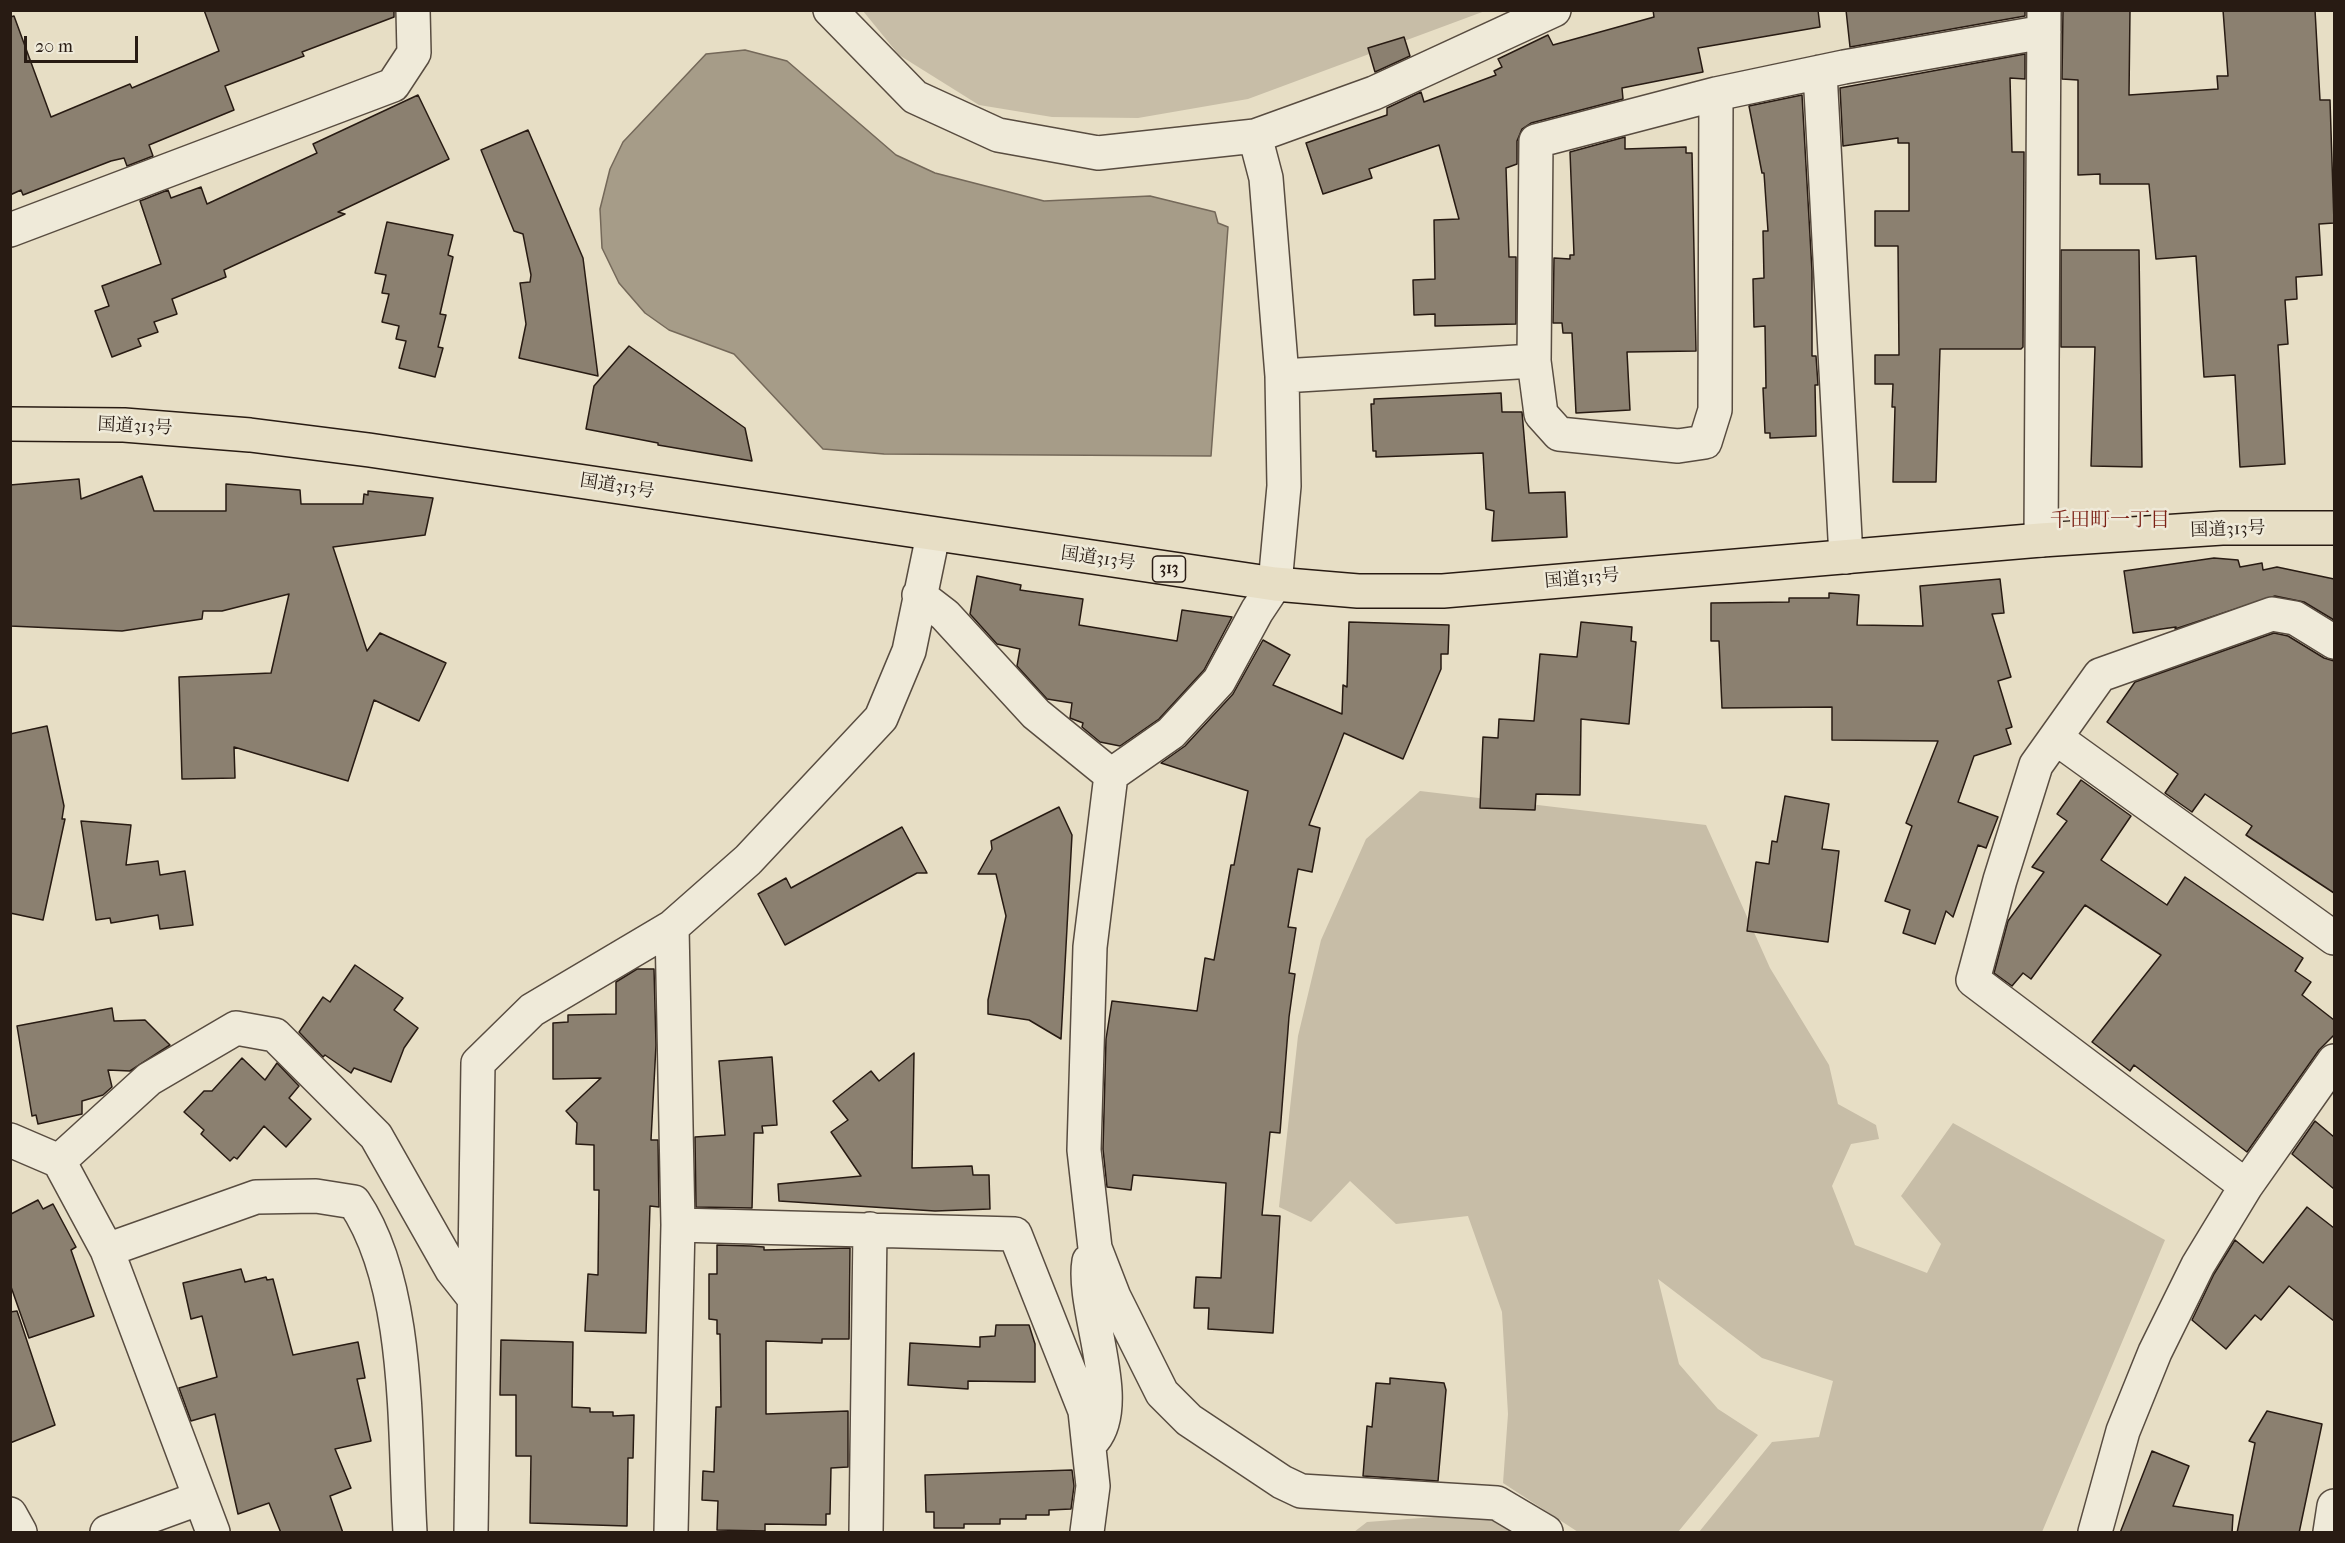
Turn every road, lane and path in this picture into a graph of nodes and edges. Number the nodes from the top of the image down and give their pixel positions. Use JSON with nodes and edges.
{"nodes":[{"id":1,"x":413,"y":10,"type":"edge"},
{"id":2,"x":830,"y":10,"type":"edge"},
{"id":3,"x":1554,"y":10,"type":"edge"},
{"id":4,"x":2044,"y":21,"type":"edge"},
{"id":5,"x":1820,"y":72,"type":"junction"},
{"id":6,"x":1716,"y":94,"type":"junction"},
{"id":7,"x":1255,"y":136,"type":"junction"},
{"id":8,"x":10,"y":230,"type":"edge"},
{"id":9,"x":1534,"y":360,"type":"junction"},
{"id":10,"x":1282,"y":376,"type":"junction"},
{"id":11,"x":10,"y":424,"type":"edge"},
{"id":12,"x":2334,"y":528,"type":"edge"},
{"id":13,"x":933,"y":535,"type":"junction"},
{"id":14,"x":2041,"y":540,"type":"junction"},
{"id":15,"x":1846,"y":557,"type":"junction"},
{"id":16,"x":1275,"y":584,"type":"junction"},
{"id":17,"x":919,"y":595,"type":"junction"},
{"id":18,"x":2334,"y":642,"type":"edge"},
{"id":19,"x":2056,"y":738,"type":"junction"},
{"id":20,"x":1111,"y":775,"type":"junction"},
{"id":21,"x":672,"y":927,"type":"junction"},
{"id":22,"x":2334,"y":938,"type":"edge"},
{"id":23,"x":2334,"y":1061,"type":"edge"},
{"id":24,"x":10,"y":1140,"type":"edge"},
{"id":25,"x":59,"y":1161,"type":"junction"},
{"id":26,"x":2246,"y":1186,"type":"junction"},
{"id":27,"x":678,"y":1225,"type":"junction"},
{"id":28,"x":870,"y":1228,"type":"junction"},
{"id":29,"x":1095,"y":1248,"type":"junction"},
{"id":30,"x":107,"y":1250,"type":"junction"},
{"id":31,"x":474,"y":1298,"type":"junction"},
{"id":32,"x":1089,"y":1445,"type":"junction"},
{"id":33,"x":200,"y":1498,"type":"junction"},
{"id":34,"x":2334,"y":1506,"type":"edge"},
{"id":35,"x":10,"y":1514,"type":"edge"},
{"id":36,"x":20,"y":1533,"type":"edge"},
{"id":37,"x":107,"y":1533,"type":"edge"},
{"id":38,"x":213,"y":1533,"type":"edge"},
{"id":39,"x":410,"y":1533,"type":"edge"},
{"id":40,"x":471,"y":1533,"type":"edge"},
{"id":41,"x":671,"y":1533,"type":"edge"},
{"id":42,"x":866,"y":1533,"type":"edge"},
{"id":43,"x":1087,"y":1533,"type":"edge"},
{"id":44,"x":1546,"y":1533,"type":"edge"},
{"id":45,"x":2095,"y":1533,"type":"edge"},
{"id":46,"x":2330,"y":1533,"type":"edge"}],
"edges":[{"from":1,"to":8,"type":"street"},
{"from":2,"to":7,"type":"street"},
{"from":3,"to":7,"type":"street"},
{"from":4,"to":5,"type":"street"},
{"from":4,"to":14,"type":"street"},
{"from":5,"to":6,"type":"street"},
{"from":5,"to":15,"type":"street"},
{"from":6,"to":9,"type":"street"},
{"from":6,"to":9,"type":"street"},
{"from":7,"to":10,"type":"street"},
{"from":9,"to":10,"type":"street"},
{"from":10,"to":16,"type":"street"},
{"from":11,"to":13,"type":"highway","name":"国道313号","number":"313"},
{"from":12,"to":14,"type":"highway","name":"国道313号","number":"313"},
{"from":13,"to":16,"type":"highway","name":"国道313号","number":"313"},
{"from":13,"to":17,"type":"street"},
{"from":14,"to":15,"type":"highway","name":"国道313号","number":"313"},
{"from":15,"to":16,"type":"highway","name":"国道313号","number":"313"},
{"from":16,"to":20,"type":"street"},
{"from":17,"to":20,"type":"street"},
{"from":17,"to":21,"type":"street"},
{"from":18,"to":19,"type":"street"},
{"from":19,"to":22,"type":"street"},
{"from":19,"to":26,"type":"street"},
{"from":20,"to":29,"type":"street"},
{"from":21,"to":27,"type":"street"},
{"from":21,"to":31,"type":"street"},
{"from":23,"to":26,"type":"street"},
{"from":24,"to":25,"type":"street"},
{"from":25,"to":30,"type":"street"},
{"from":25,"to":31,"type":"street"},
{"from":26,"to":45,"type":"street"},
{"from":27,"to":28,"type":"street"},
{"from":27,"to":41,"type":"street"},
{"from":28,"to":32,"type":"street"},
{"from":28,"to":42,"type":"street"},
{"from":29,"to":32,"type":"street"},
{"from":29,"to":44,"type":"street"},
{"from":30,"to":33,"type":"street"},
{"from":30,"to":39,"type":"street"},
{"from":31,"to":40,"type":"street"},
{"from":32,"to":43,"type":"street"},
{"from":33,"to":37,"type":"street"},
{"from":33,"to":38,"type":"street"},
{"from":34,"to":46,"type":"street"},
{"from":35,"to":36,"type":"street"}]}
